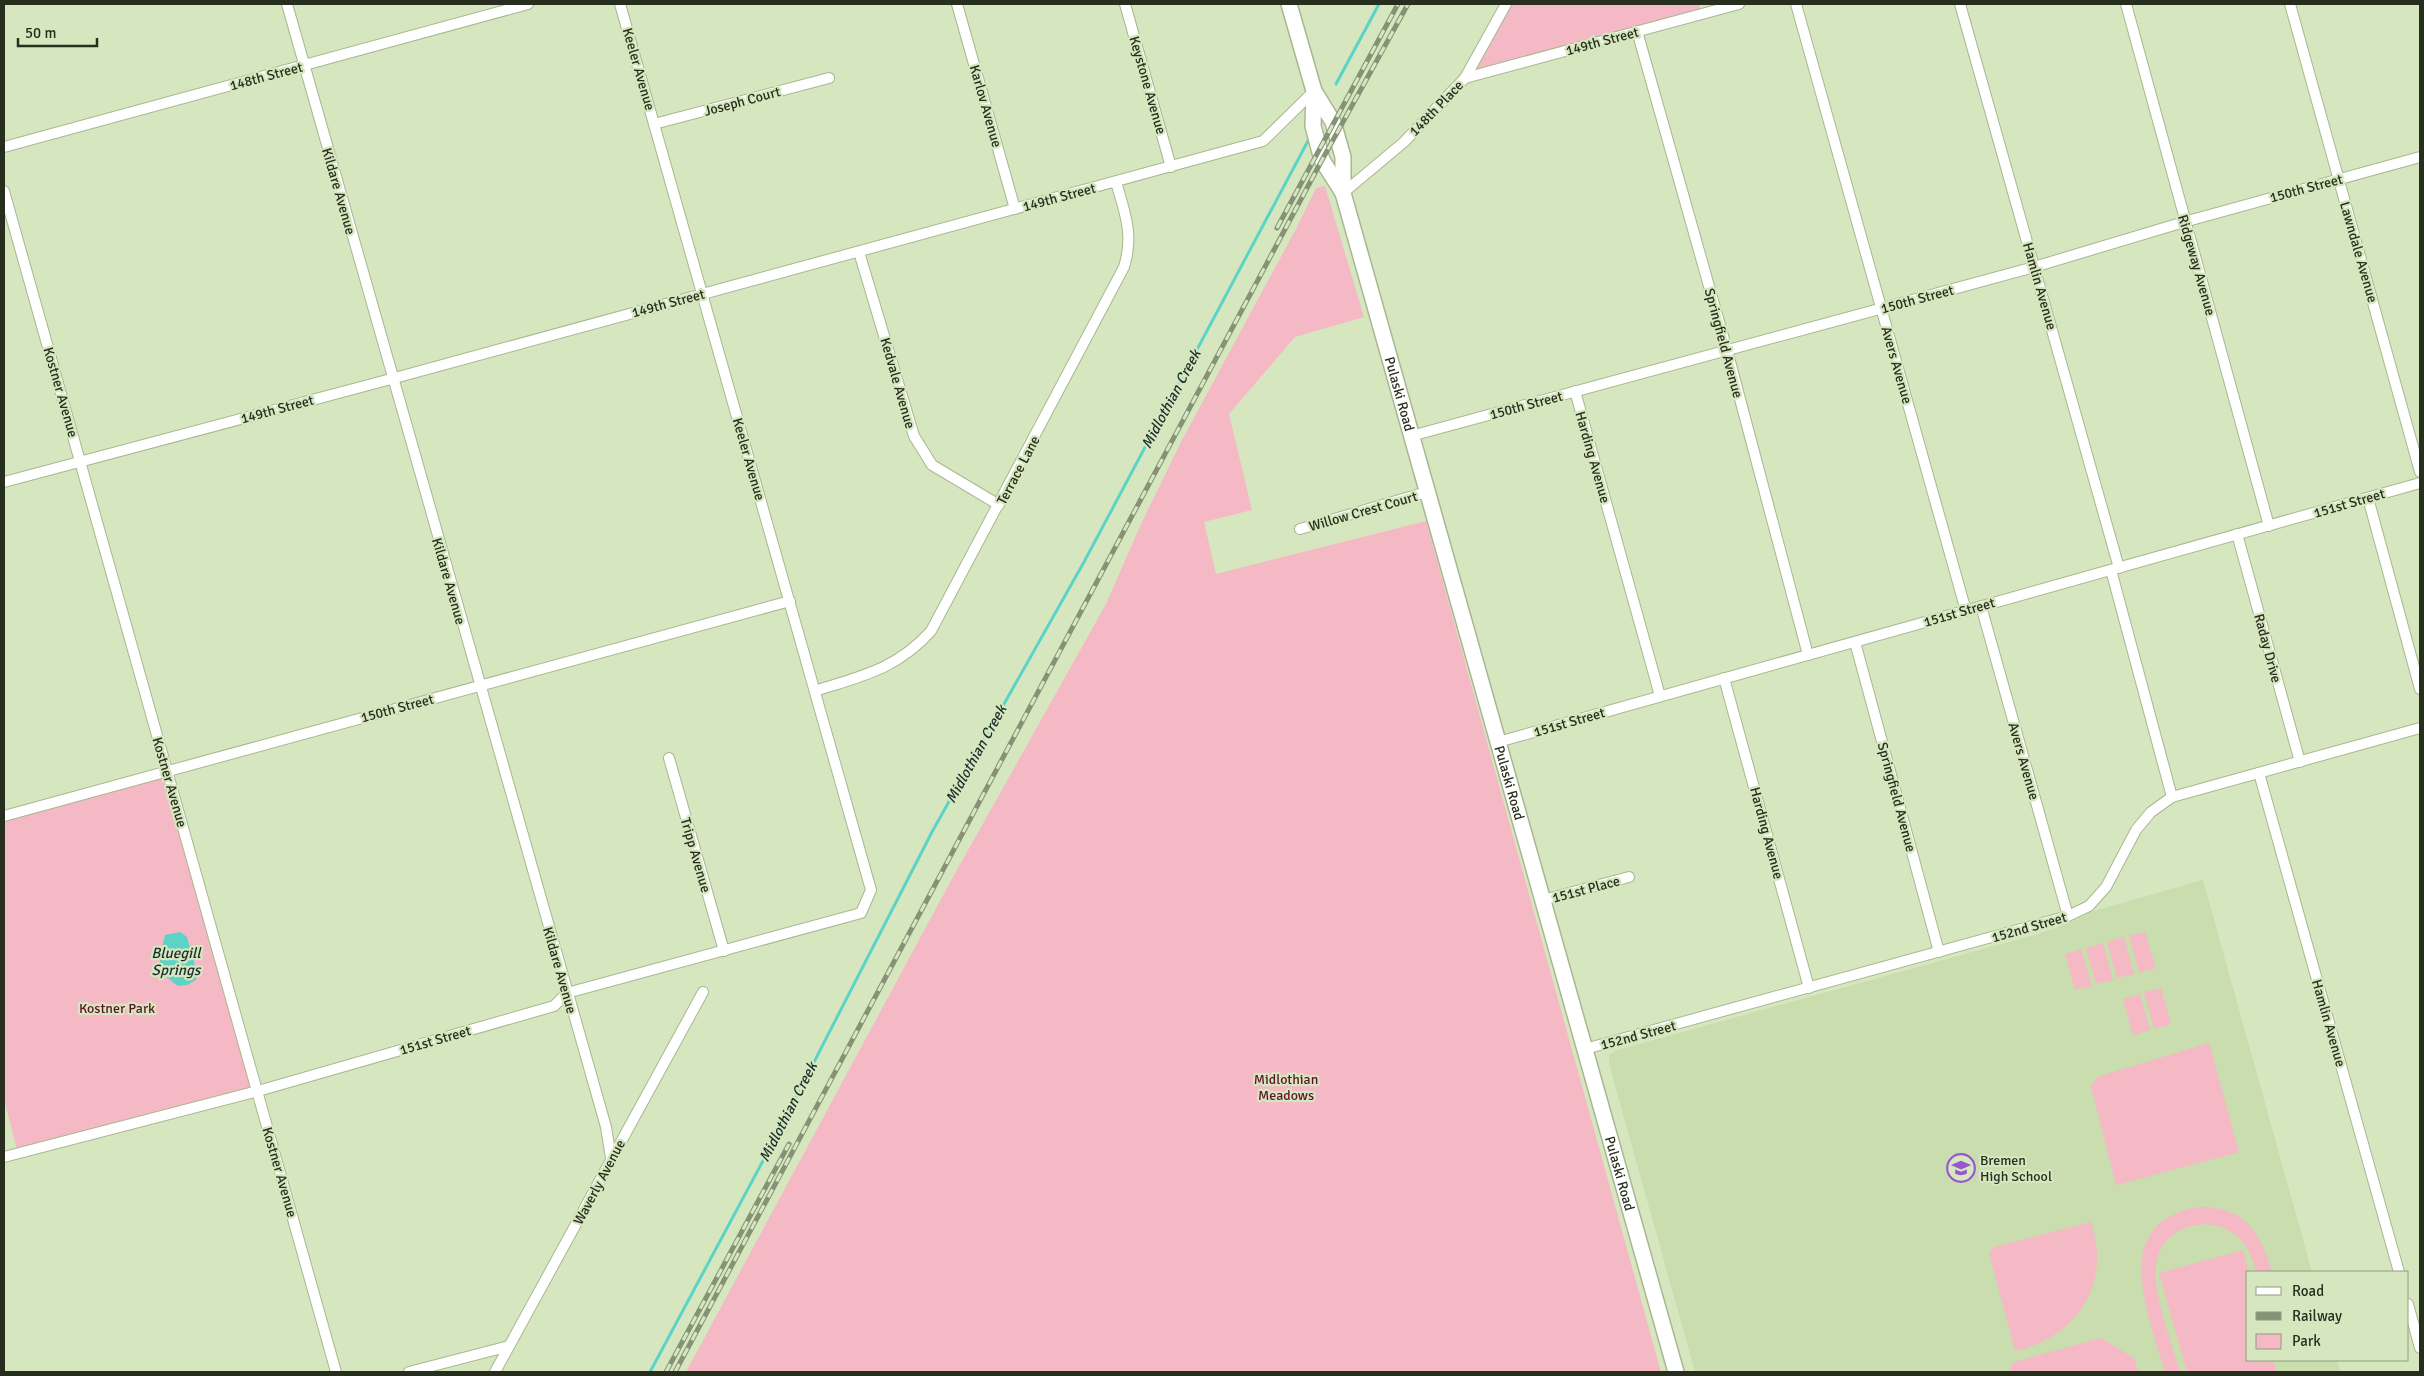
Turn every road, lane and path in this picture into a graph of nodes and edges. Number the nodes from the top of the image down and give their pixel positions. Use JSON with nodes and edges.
{"nodes":[{"id":1,"x":286,"y":4,"type":"edge"},
{"id":2,"x":528,"y":4,"type":"edge"},
{"id":3,"x":620,"y":4,"type":"edge"},
{"id":4,"x":957,"y":4,"type":"edge"},
{"id":5,"x":1125,"y":4,"type":"edge"},
{"id":6,"x":1289,"y":4,"type":"edge"},
{"id":7,"x":1506,"y":4,"type":"edge"},
{"id":8,"x":1739,"y":4,"type":"edge"},
{"id":9,"x":1796,"y":4,"type":"edge"},
{"id":10,"x":1960,"y":4,"type":"edge"},
{"id":11,"x":2126,"y":4,"type":"edge"},
{"id":12,"x":2290,"y":4,"type":"edge"},
{"id":13,"x":1637,"y":32,"type":"junction"},
{"id":14,"x":304,"y":66,"type":"junction"},
{"id":15,"x":829,"y":78,"type":"dead end"},
{"id":16,"x":1465,"y":78,"type":"junction"},
{"id":17,"x":1314,"y":91,"type":"junction"},
{"id":18,"x":654,"y":124,"type":"junction"},
{"id":19,"x":4,"y":147,"type":"edge"},
{"id":20,"x":2420,"y":157,"type":"edge"},
{"id":21,"x":1171,"y":167,"type":"junction"},
{"id":22,"x":2338,"y":179,"type":"junction"},
{"id":23,"x":1116,"y":182,"type":"junction"},
{"id":24,"x":4,"y":191,"type":"edge"},
{"id":25,"x":1343,"y":193,"type":"junction"},
{"id":26,"x":1015,"y":209,"type":"junction"},
{"id":27,"x":2184,"y":222,"type":"junction"},
{"id":28,"x":859,"y":252,"type":"junction"},
{"id":29,"x":2034,"y":267,"type":"junction"},
{"id":30,"x":702,"y":294,"type":"junction"},
{"id":31,"x":1881,"y":309,"type":"junction"},
{"id":32,"x":1727,"y":350,"type":"junction"},
{"id":33,"x":392,"y":379,"type":"junction"},
{"id":34,"x":1575,"y":391,"type":"junction"},
{"id":35,"x":1411,"y":436,"type":"junction"},
{"id":36,"x":81,"y":461,"type":"junction"},
{"id":37,"x":2420,"y":472,"type":"edge"},
{"id":38,"x":4,"y":482,"type":"edge"},
{"id":39,"x":2420,"y":483,"type":"edge"},
{"id":40,"x":1427,"y":492,"type":"junction"},
{"id":41,"x":2368,"y":498,"type":"junction"},
{"id":42,"x":999,"y":505,"type":"junction"},
{"id":43,"x":2269,"y":526,"type":"junction"},
{"id":44,"x":1300,"y":529,"type":"dead end"},
{"id":45,"x":2237,"y":534,"type":"junction"},
{"id":46,"x":2115,"y":569,"type":"junction"},
{"id":47,"x":790,"y":601,"type":"junction"},
{"id":48,"x":1981,"y":606,"type":"junction"},
{"id":49,"x":1966,"y":611,"type":"junction"},
{"id":50,"x":1855,"y":642,"type":"junction"},
{"id":51,"x":1808,"y":655,"type":"junction"},
{"id":52,"x":1724,"y":678,"type":"junction"},
{"id":53,"x":479,"y":686,"type":"junction"},
{"id":54,"x":2420,"y":688,"type":"edge"},
{"id":55,"x":815,"y":691,"type":"junction"},
{"id":56,"x":1660,"y":696,"type":"junction"},
{"id":57,"x":2420,"y":728,"type":"edge"},
{"id":58,"x":1498,"y":742,"type":"junction"},
{"id":59,"x":668,"y":758,"type":"dead end"},
{"id":60,"x":2300,"y":762,"type":"junction"},
{"id":61,"x":167,"y":772,"type":"junction"},
{"id":62,"x":2259,"y":773,"type":"junction"},
{"id":63,"x":2172,"y":797,"type":"junction"},
{"id":64,"x":4,"y":816,"type":"edge"},
{"id":65,"x":1629,"y":877,"type":"dead end"},
{"id":66,"x":1543,"y":900,"type":"junction"},
{"id":67,"x":861,"y":913,"type":"joint"},
{"id":68,"x":2068,"y":916,"type":"junction"},
{"id":69,"x":724,"y":951,"type":"junction"},
{"id":70,"x":1940,"y":952,"type":"junction"},
{"id":71,"x":1809,"y":988,"type":"junction"},
{"id":72,"x":703,"y":992,"type":"dead end"},
{"id":73,"x":567,"y":993,"type":"junction"},
{"id":74,"x":1585,"y":1049,"type":"junction"},
{"id":75,"x":258,"y":1091,"type":"junction"},
{"id":76,"x":4,"y":1157,"type":"edge"},
{"id":77,"x":611,"y":1158,"type":"junction"},
{"id":78,"x":2399,"y":1271,"type":"edge"},
{"id":79,"x":2409,"y":1308,"type":"edge"},
{"id":80,"x":509,"y":1346,"type":"junction"},
{"id":81,"x":2420,"y":1348,"type":"edge"},
{"id":82,"x":336,"y":1372,"type":"edge"},
{"id":83,"x":409,"y":1372,"type":"edge"},
{"id":84,"x":495,"y":1372,"type":"edge"},
{"id":85,"x":1676,"y":1372,"type":"edge"}],
"edges":[{"from":1,"to":14,"type":"street","name":"Kildare Avenue"},
{"from":2,"to":14,"type":"street","name":"148th Street"},
{"from":3,"to":18,"type":"street","name":"Keeler Avenue"},
{"from":4,"to":26,"type":"street","name":"Karlov Avenue"},
{"from":5,"to":21,"type":"street","name":"Keystone Avenue"},
{"from":6,"to":17,"type":"main road","name":"Pulaski Road"},
{"from":7,"to":16,"type":"street","name":"148th Place"},
{"from":8,"to":13,"type":"street","name":"149th Street"},
{"from":9,"to":31,"type":"street","name":"Avers Avenue"},
{"from":10,"to":29,"type":"street","name":"Hamlin Avenue"},
{"from":11,"to":27,"type":"street","name":"Ridgeway Avenue"},
{"from":12,"to":22,"type":"street","name":"Lawndale Avenue"},
{"from":13,"to":16,"type":"street","name":"149th Street"},
{"from":13,"to":32,"type":"street","name":"Springfield Avenue"},
{"from":14,"to":19,"type":"street","name":"148th Street"},
{"from":14,"to":33,"type":"street","name":"Kildare Avenue"},
{"from":15,"to":18,"type":"street","name":"Joseph Court"},
{"from":16,"to":25,"type":"street","name":"148th Place"},
{"from":17,"to":21,"type":"street","name":"149th Street"},
{"from":17,"to":25,"type":"main road","name":"Pulaski Road"},
{"from":17,"to":25,"type":"main road","name":"Pulaski Road"},
{"from":18,"to":30,"type":"street","name":"Keeler Avenue"},
{"from":20,"to":22,"type":"street","name":"150th Street"},
{"from":21,"to":23,"type":"street","name":"149th Street"},
{"from":22,"to":27,"type":"street","name":"150th Street"},
{"from":22,"to":37,"type":"street","name":"Lawndale Avenue"},
{"from":23,"to":26,"type":"street","name":"149th Street"},
{"from":23,"to":42,"type":"street","name":"Terrace Lane"},
{"from":24,"to":36,"type":"street","name":"Kostner Avenue"},
{"from":25,"to":35,"type":"main road","name":"Pulaski Road"},
{"from":26,"to":28,"type":"street","name":"149th Street"},
{"from":27,"to":29,"type":"street","name":"150th Street"},
{"from":27,"to":43,"type":"street","name":"Ridgeway Avenue"},
{"from":28,"to":30,"type":"street","name":"149th Street"},
{"from":28,"to":42,"type":"street","name":"Kedvale Avenue"},
{"from":29,"to":31,"type":"street","name":"150th Street"},
{"from":29,"to":46,"type":"street","name":"Hamlin Avenue"},
{"from":30,"to":33,"type":"street","name":"149th Street"},
{"from":30,"to":47,"type":"street","name":"Keeler Avenue"},
{"from":31,"to":32,"type":"street","name":"150th Street"},
{"from":31,"to":49,"type":"street","name":"Avers Avenue"},
{"from":32,"to":34,"type":"street","name":"150th Street"},
{"from":32,"to":51,"type":"street","name":"Springfield Avenue"},
{"from":33,"to":36,"type":"street","name":"149th Street"},
{"from":33,"to":53,"type":"street","name":"Kildare Avenue"},
{"from":34,"to":35,"type":"street","name":"150th Street"},
{"from":34,"to":56,"type":"street","name":"Harding Avenue"},
{"from":35,"to":40,"type":"main road","name":"Pulaski Road"},
{"from":36,"to":38,"type":"street","name":"149th Street"},
{"from":36,"to":61,"type":"street","name":"Kostner Avenue"},
{"from":39,"to":41,"type":"street","name":"151st Street"},
{"from":40,"to":44,"type":"street","name":"Willow Crest Court"},
{"from":40,"to":58,"type":"main road","name":"Pulaski Road"},
{"from":41,"to":43,"type":"street","name":"151st Street"},
{"from":41,"to":54,"type":"street"},
{"from":42,"to":55,"type":"street","name":"Terrace Lane"},
{"from":43,"to":45,"type":"street","name":"151st Street"},
{"from":45,"to":46,"type":"street","name":"151st Street"},
{"from":45,"to":60,"type":"street","name":"Raday Drive"},
{"from":46,"to":48,"type":"street","name":"151st Street"},
{"from":46,"to":63,"type":"street","name":"Hamlin Avenue"},
{"from":47,"to":53,"type":"street","name":"150th Street"},
{"from":47,"to":55,"type":"street","name":"Keeler Avenue"},
{"from":48,"to":49,"type":"street","name":"151st Street"},
{"from":48,"to":68,"type":"street","name":"Avers Avenue"},
{"from":49,"to":50,"type":"street","name":"151st Street"},
{"from":50,"to":51,"type":"street","name":"151st Street"},
{"from":50,"to":70,"type":"street","name":"Springfield Avenue"},
{"from":51,"to":52,"type":"street","name":"151st Street"},
{"from":52,"to":56,"type":"street","name":"151st Street"},
{"from":52,"to":71,"type":"street","name":"Harding Avenue"},
{"from":53,"to":61,"type":"street","name":"150th Street"},
{"from":53,"to":73,"type":"street","name":"Kildare Avenue"},
{"from":55,"to":67,"type":"street","name":"Keeler Avenue"},
{"from":56,"to":58,"type":"street","name":"151st Street"},
{"from":57,"to":60,"type":"street","name":"152nd Street"},
{"from":58,"to":66,"type":"main road","name":"Pulaski Road"},
{"from":59,"to":69,"type":"street","name":"Tripp Avenue"},
{"from":60,"to":62,"type":"street","name":"152nd Street"},
{"from":61,"to":64,"type":"street","name":"150th Street"},
{"from":61,"to":75,"type":"street","name":"Kostner Avenue"},
{"from":62,"to":63,"type":"street","name":"152nd Street"},
{"from":62,"to":78,"type":"street","name":"Hamlin Avenue"},
{"from":63,"to":68,"type":"street","name":"152nd Street"},
{"from":65,"to":66,"type":"street","name":"151st Place"},
{"from":66,"to":74,"type":"main road","name":"Pulaski Road"},
{"from":67,"to":69,"type":"street","name":"151st Street"},
{"from":68,"to":70,"type":"street","name":"152nd Street"},
{"from":69,"to":73,"type":"street","name":"151st Street"},
{"from":70,"to":71,"type":"street","name":"152nd Street"},
{"from":71,"to":74,"type":"street","name":"152nd Street"},
{"from":72,"to":77,"type":"street","name":"Waverly Avenue"},
{"from":73,"to":75,"type":"street","name":"151st Street"},
{"from":73,"to":77,"type":"street","name":"Kildare Avenue"},
{"from":74,"to":85,"type":"main road","name":"Pulaski Road"},
{"from":75,"to":76,"type":"street","name":"151st Street"},
{"from":75,"to":82,"type":"street","name":"Kostner Avenue"},
{"from":77,"to":80,"type":"street","name":"Waverly Avenue"},
{"from":79,"to":81,"type":"street"},
{"from":80,"to":83,"type":"street"},
{"from":80,"to":84,"type":"street","name":"Waverly Avenue"}]}
